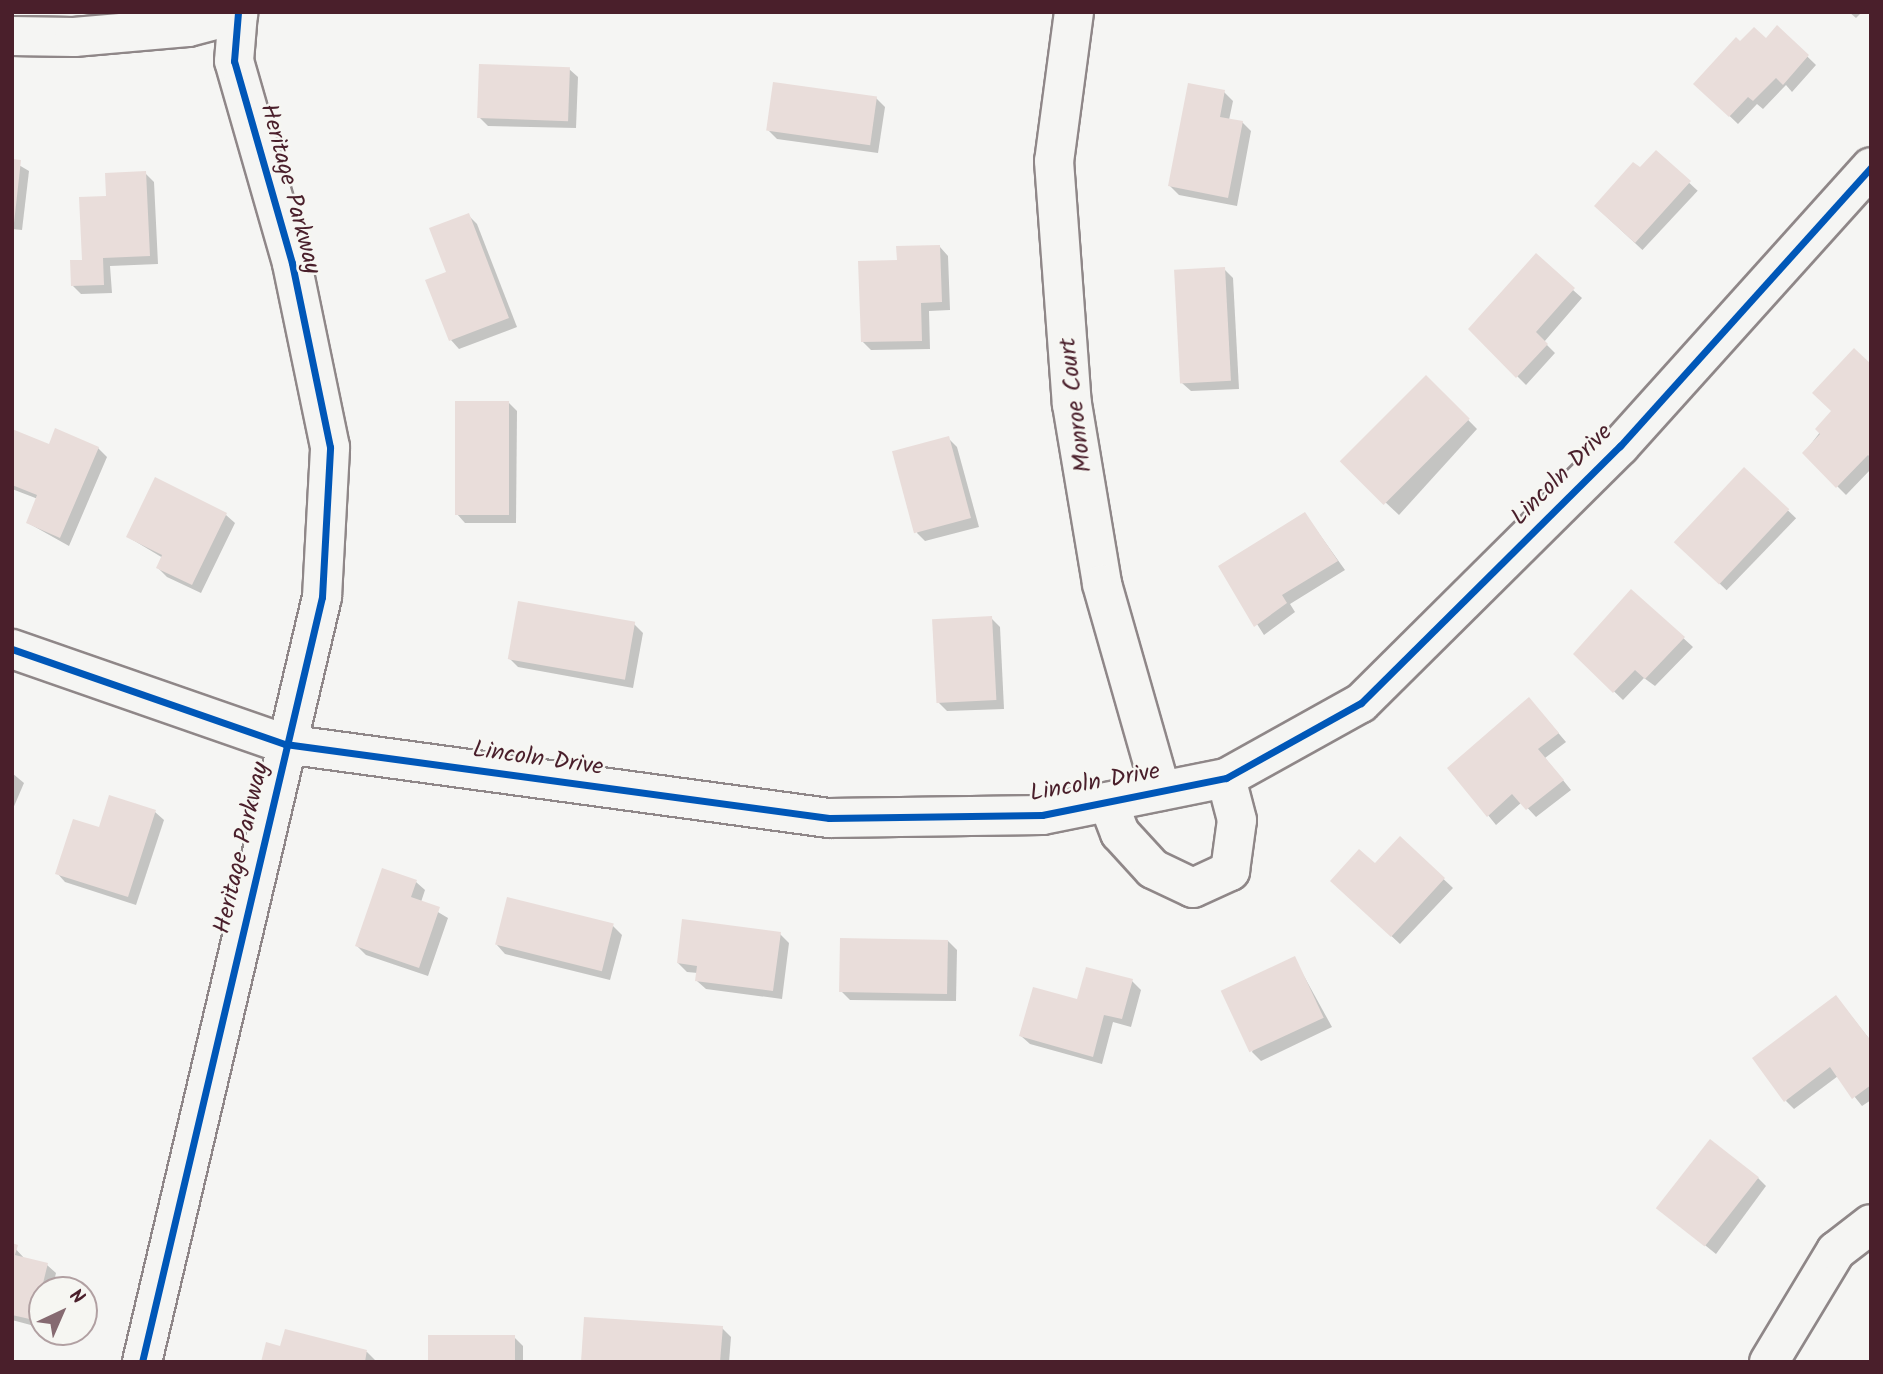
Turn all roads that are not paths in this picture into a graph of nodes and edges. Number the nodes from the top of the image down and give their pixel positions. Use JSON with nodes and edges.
{"nodes":[{"id":1,"x":238,"y":13,"type":"edge"},
{"id":2,"x":1065,"y":14,"type":"edge"},
{"id":3,"x":12,"y":36,"type":"edge"},
{"id":4,"x":1871,"y":167,"type":"edge"},
{"id":5,"x":12,"y":649,"type":"edge"},
{"id":6,"x":285,"y":744,"type":"junction"},
{"id":7,"x":1226,"y":778,"type":"junction"},
{"id":8,"x":1161,"y":791,"type":"junction"},
{"id":9,"x":1108,"y":802,"type":"junction"},
{"id":10,"x":1871,"y":1224,"type":"edge"},
{"id":11,"x":142,"y":1362,"type":"edge"},
{"id":12,"x":1769,"y":1362,"type":"edge"}],
"edges":[{"from":1,"to":3,"type":"street"},
{"from":1,"to":6,"type":"street","name":"Heritage Parkway"},
{"from":2,"to":8,"type":"street","name":"Monroe Court"},
{"from":4,"to":7,"type":"street","name":"Lincoln Drive"},
{"from":5,"to":6,"type":"street","name":"Lincoln Drive"},
{"from":6,"to":9,"type":"street","name":"Lincoln Drive"},
{"from":6,"to":11,"type":"street","name":"Heritage Parkway"},
{"from":7,"to":8,"type":"street","name":"Lincoln Drive"},
{"from":7,"to":9,"type":"street"},
{"from":8,"to":9,"type":"street","name":"Lincoln Drive"},
{"from":10,"to":12,"type":"street"}]}
